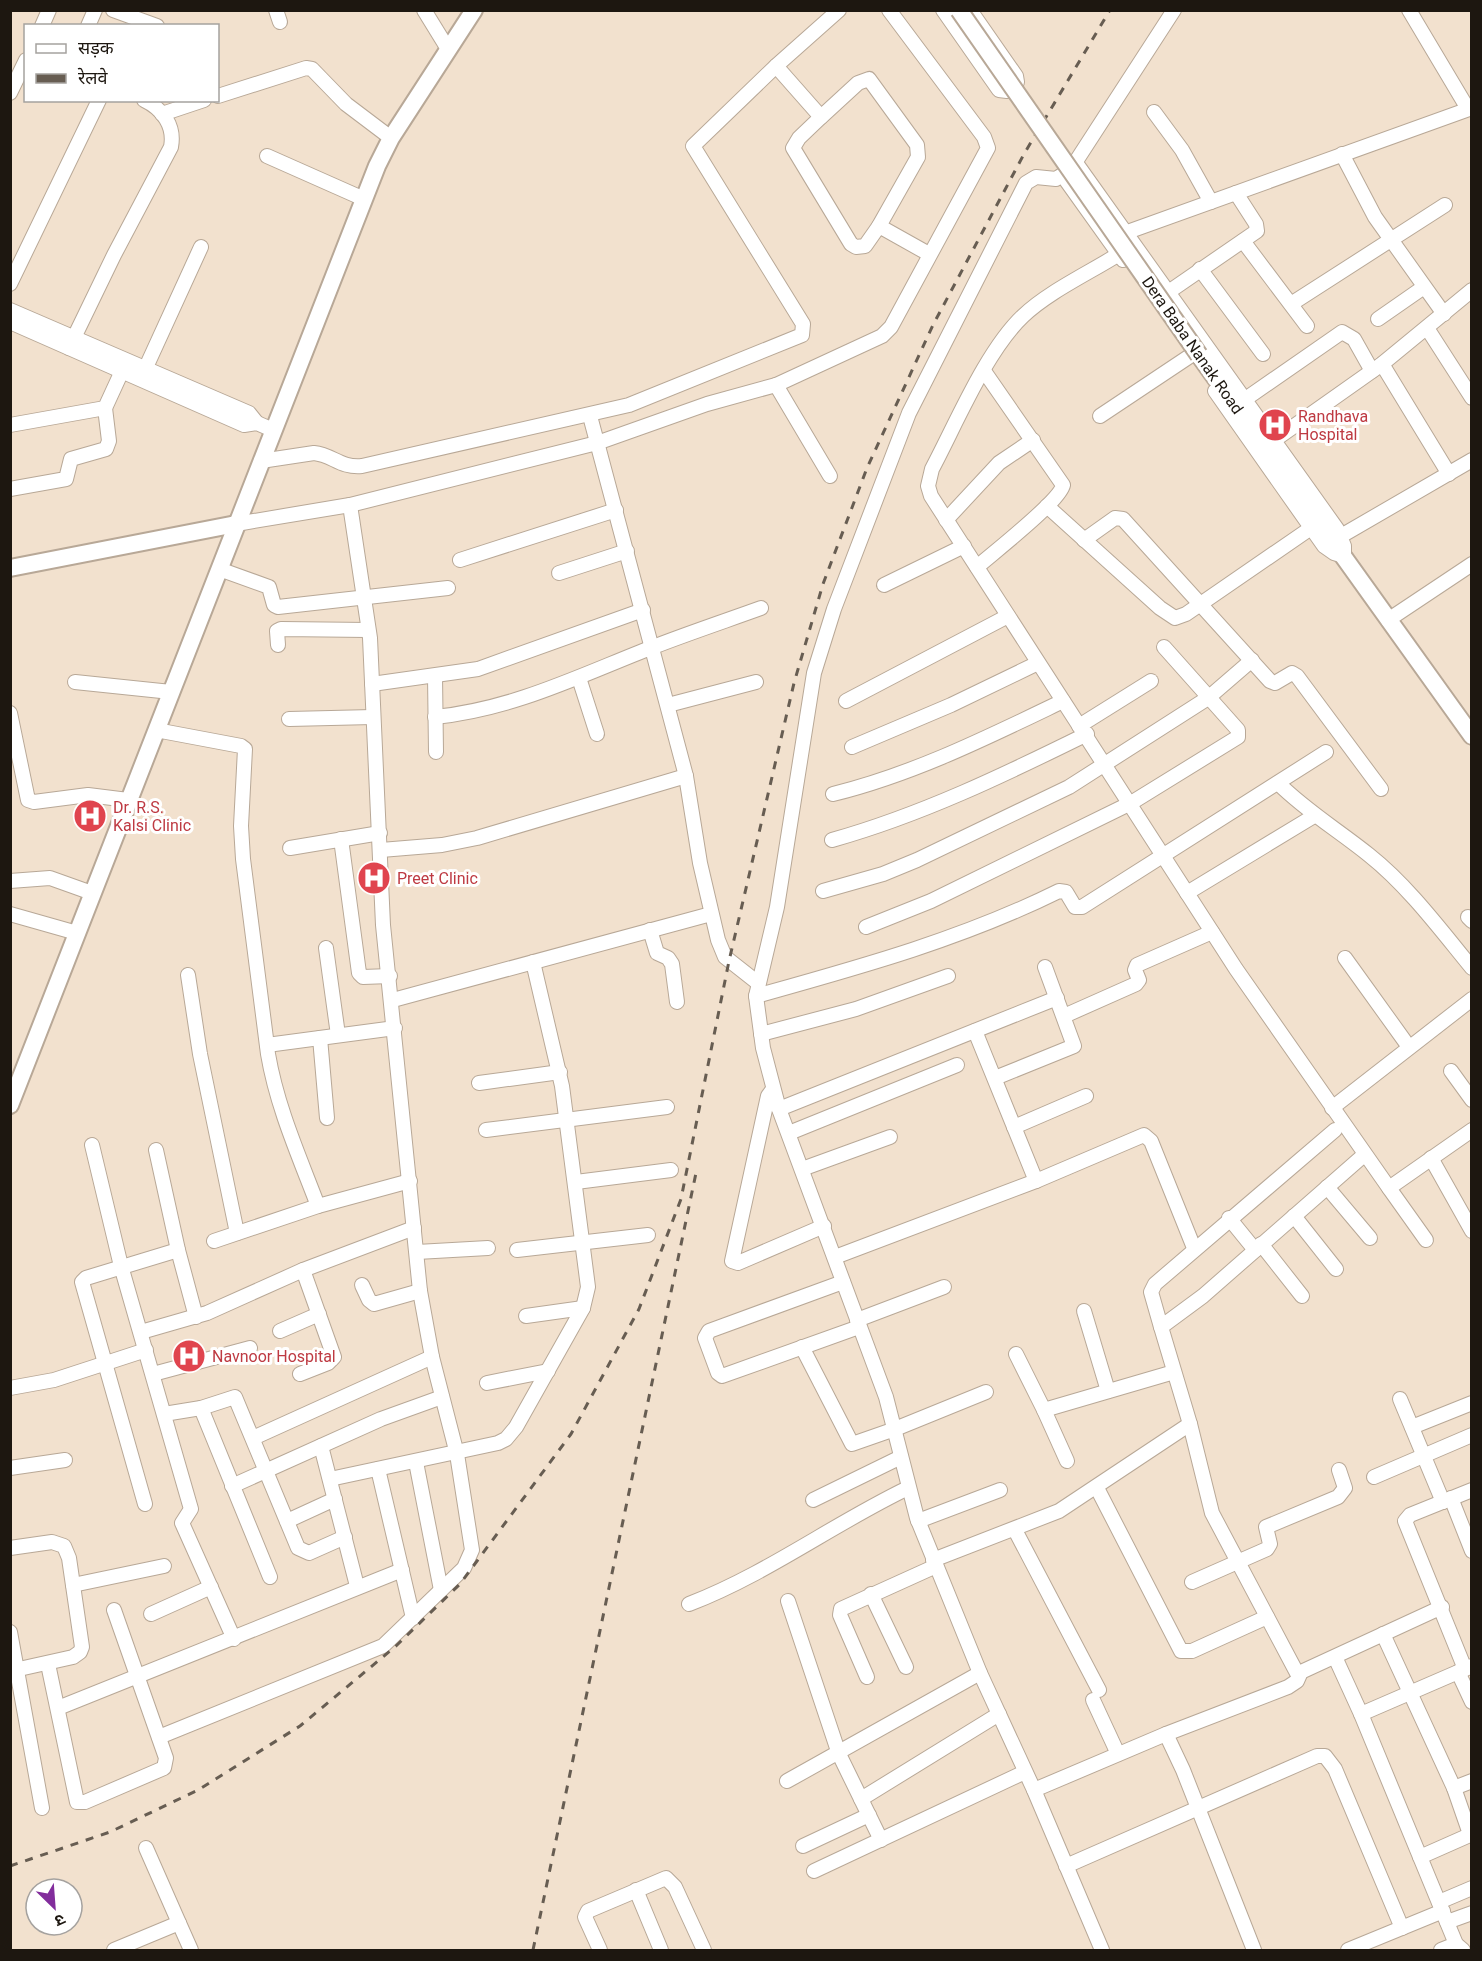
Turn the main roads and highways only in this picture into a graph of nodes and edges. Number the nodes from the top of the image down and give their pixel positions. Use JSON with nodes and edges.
{"nodes":[{"id":1,"x":474,"y":10,"type":"edge"},
{"id":2,"x":958,"y":10,"type":"edge"},
{"id":3,"x":236,"y":524,"type":"junction"},
{"id":4,"x":10,"y":568,"type":"edge"},
{"id":5,"x":1472,"y":736,"type":"edge"},
{"id":6,"x":11,"y":1102,"type":"edge"}],
"edges":[{"from":1,"to":3,"type":"main road"},
{"from":2,"to":5,"type":"main road","name":"Dera Baba Nanak Road","bridge":true},
{"from":3,"to":4,"type":"main road"},
{"from":3,"to":6,"type":"main road"}]}
